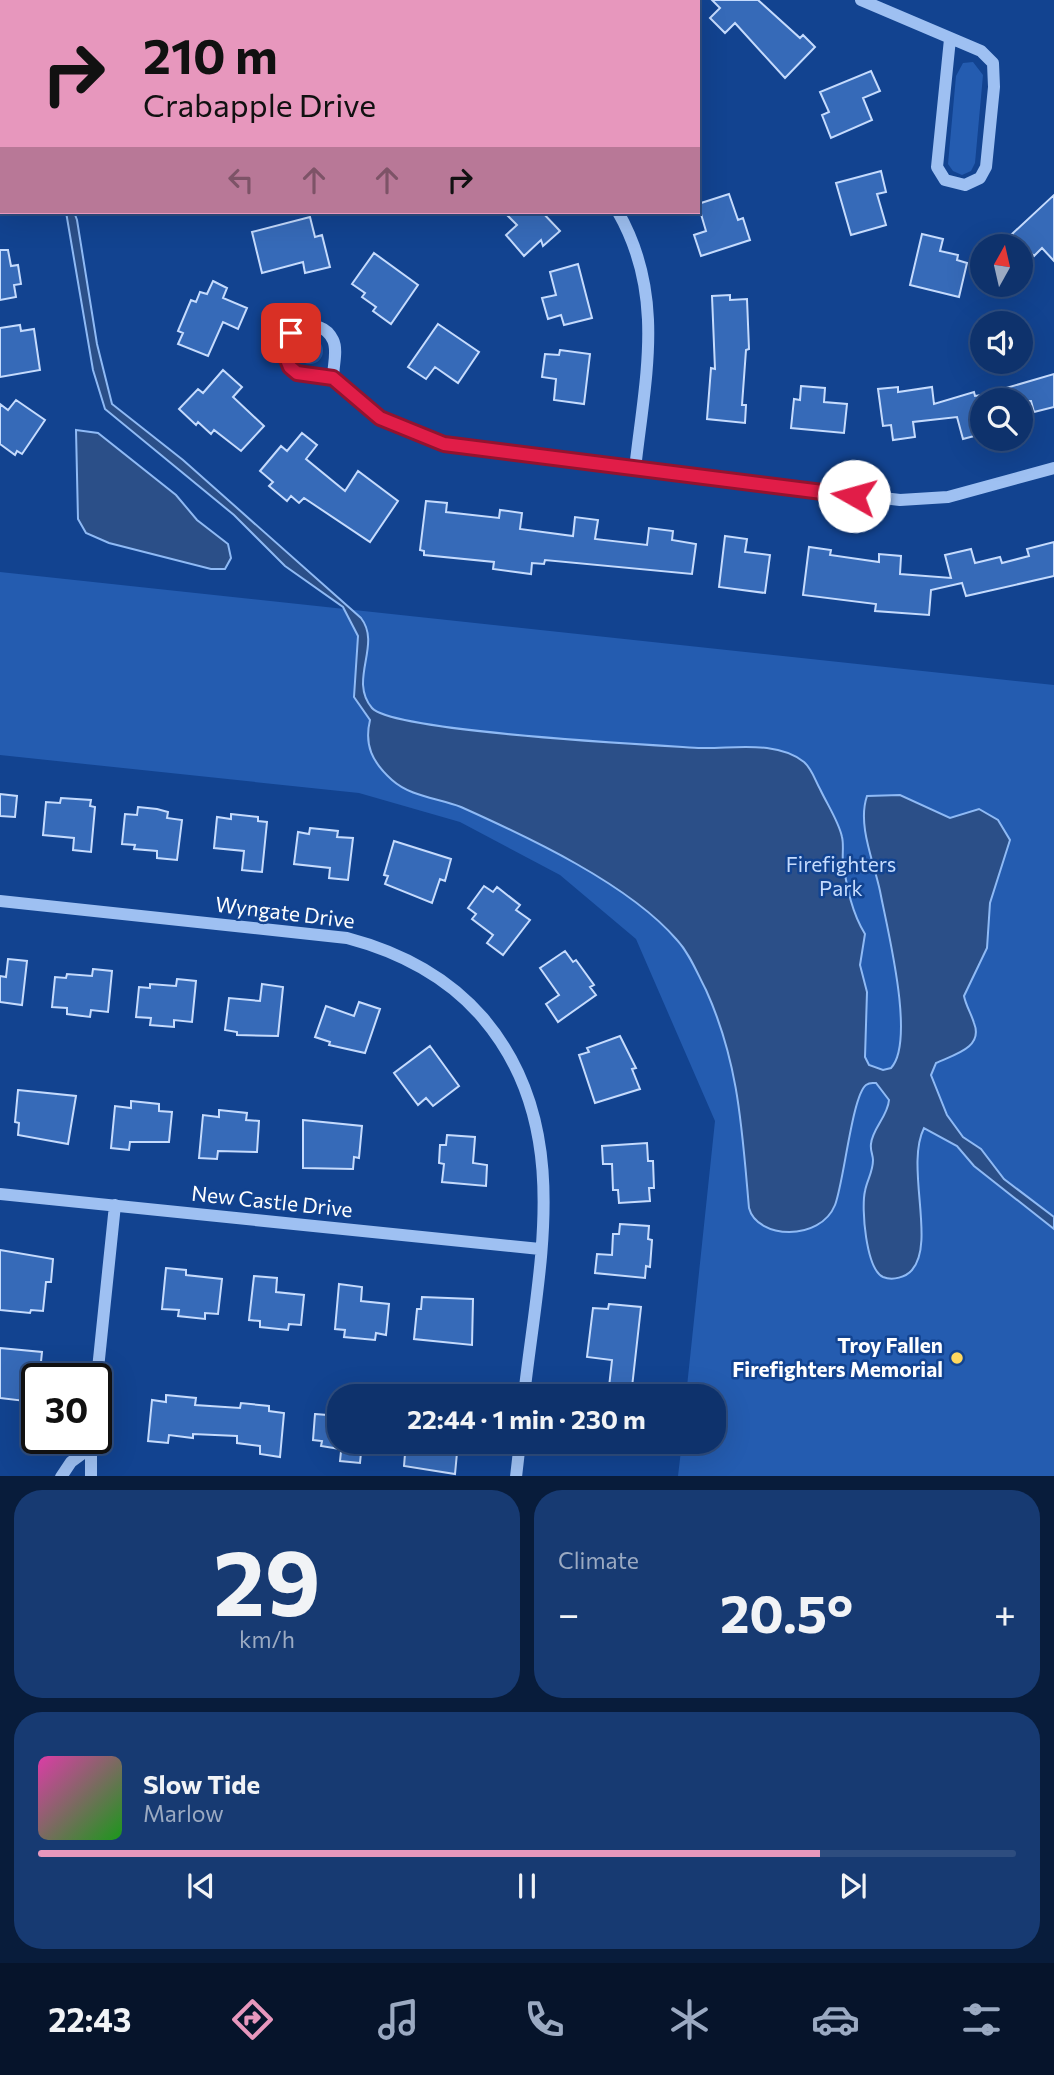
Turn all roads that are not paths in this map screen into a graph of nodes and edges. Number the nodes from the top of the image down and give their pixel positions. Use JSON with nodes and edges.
{"nodes":[{"id":1,"x":861,"y":0,"type":"edge"},
{"id":2,"x":950,"y":38,"type":"junction"},
{"id":3,"x":619,"y":214,"type":"edge"},
{"id":4,"x":333,"y":378,"type":"junction"},
{"id":5,"x":1054,"y":468,"type":"edge"},
{"id":6,"x":635,"y":469,"type":"junction"},
{"id":7,"x":0,"y":901,"type":"edge"},
{"id":8,"x":0,"y":1194,"type":"edge"},
{"id":9,"x":115,"y":1205,"type":"junction"},
{"id":10,"x":540,"y":1249,"type":"junction"},
{"id":11,"x":99,"y":1363,"type":"edge"},
{"id":12,"x":525,"y":1384,"type":"edge"},
{"id":13,"x":79,"y":1454,"type":"edge"},
{"id":14,"x":91,"y":1454,"type":"edge"},
{"id":15,"x":519,"y":1454,"type":"edge"},
{"id":16,"x":61,"y":1476,"type":"edge"},
{"id":17,"x":91,"y":1476,"type":"edge"},
{"id":18,"x":516,"y":1476,"type":"edge"}],
"edges":[{"from":1,"to":2,"type":"street"},
{"from":2,"to":2,"type":"street"},
{"from":3,"to":6,"type":"street"},
{"from":4,"to":4,"type":"street"},
{"from":4,"to":6,"type":"street"},
{"from":5,"to":6,"type":"street"},
{"from":7,"to":10,"type":"street","name":"Wyngate Drive"},
{"from":8,"to":9,"type":"street","name":"New Castle Drive"},
{"from":9,"to":10,"type":"street","name":"New Castle Drive"},
{"from":9,"to":11,"type":"street"},
{"from":10,"to":12,"type":"street","name":"Wyngate Drive"},
{"from":13,"to":16,"type":"street"},
{"from":14,"to":17,"type":"street"},
{"from":15,"to":18,"type":"street"}]}
